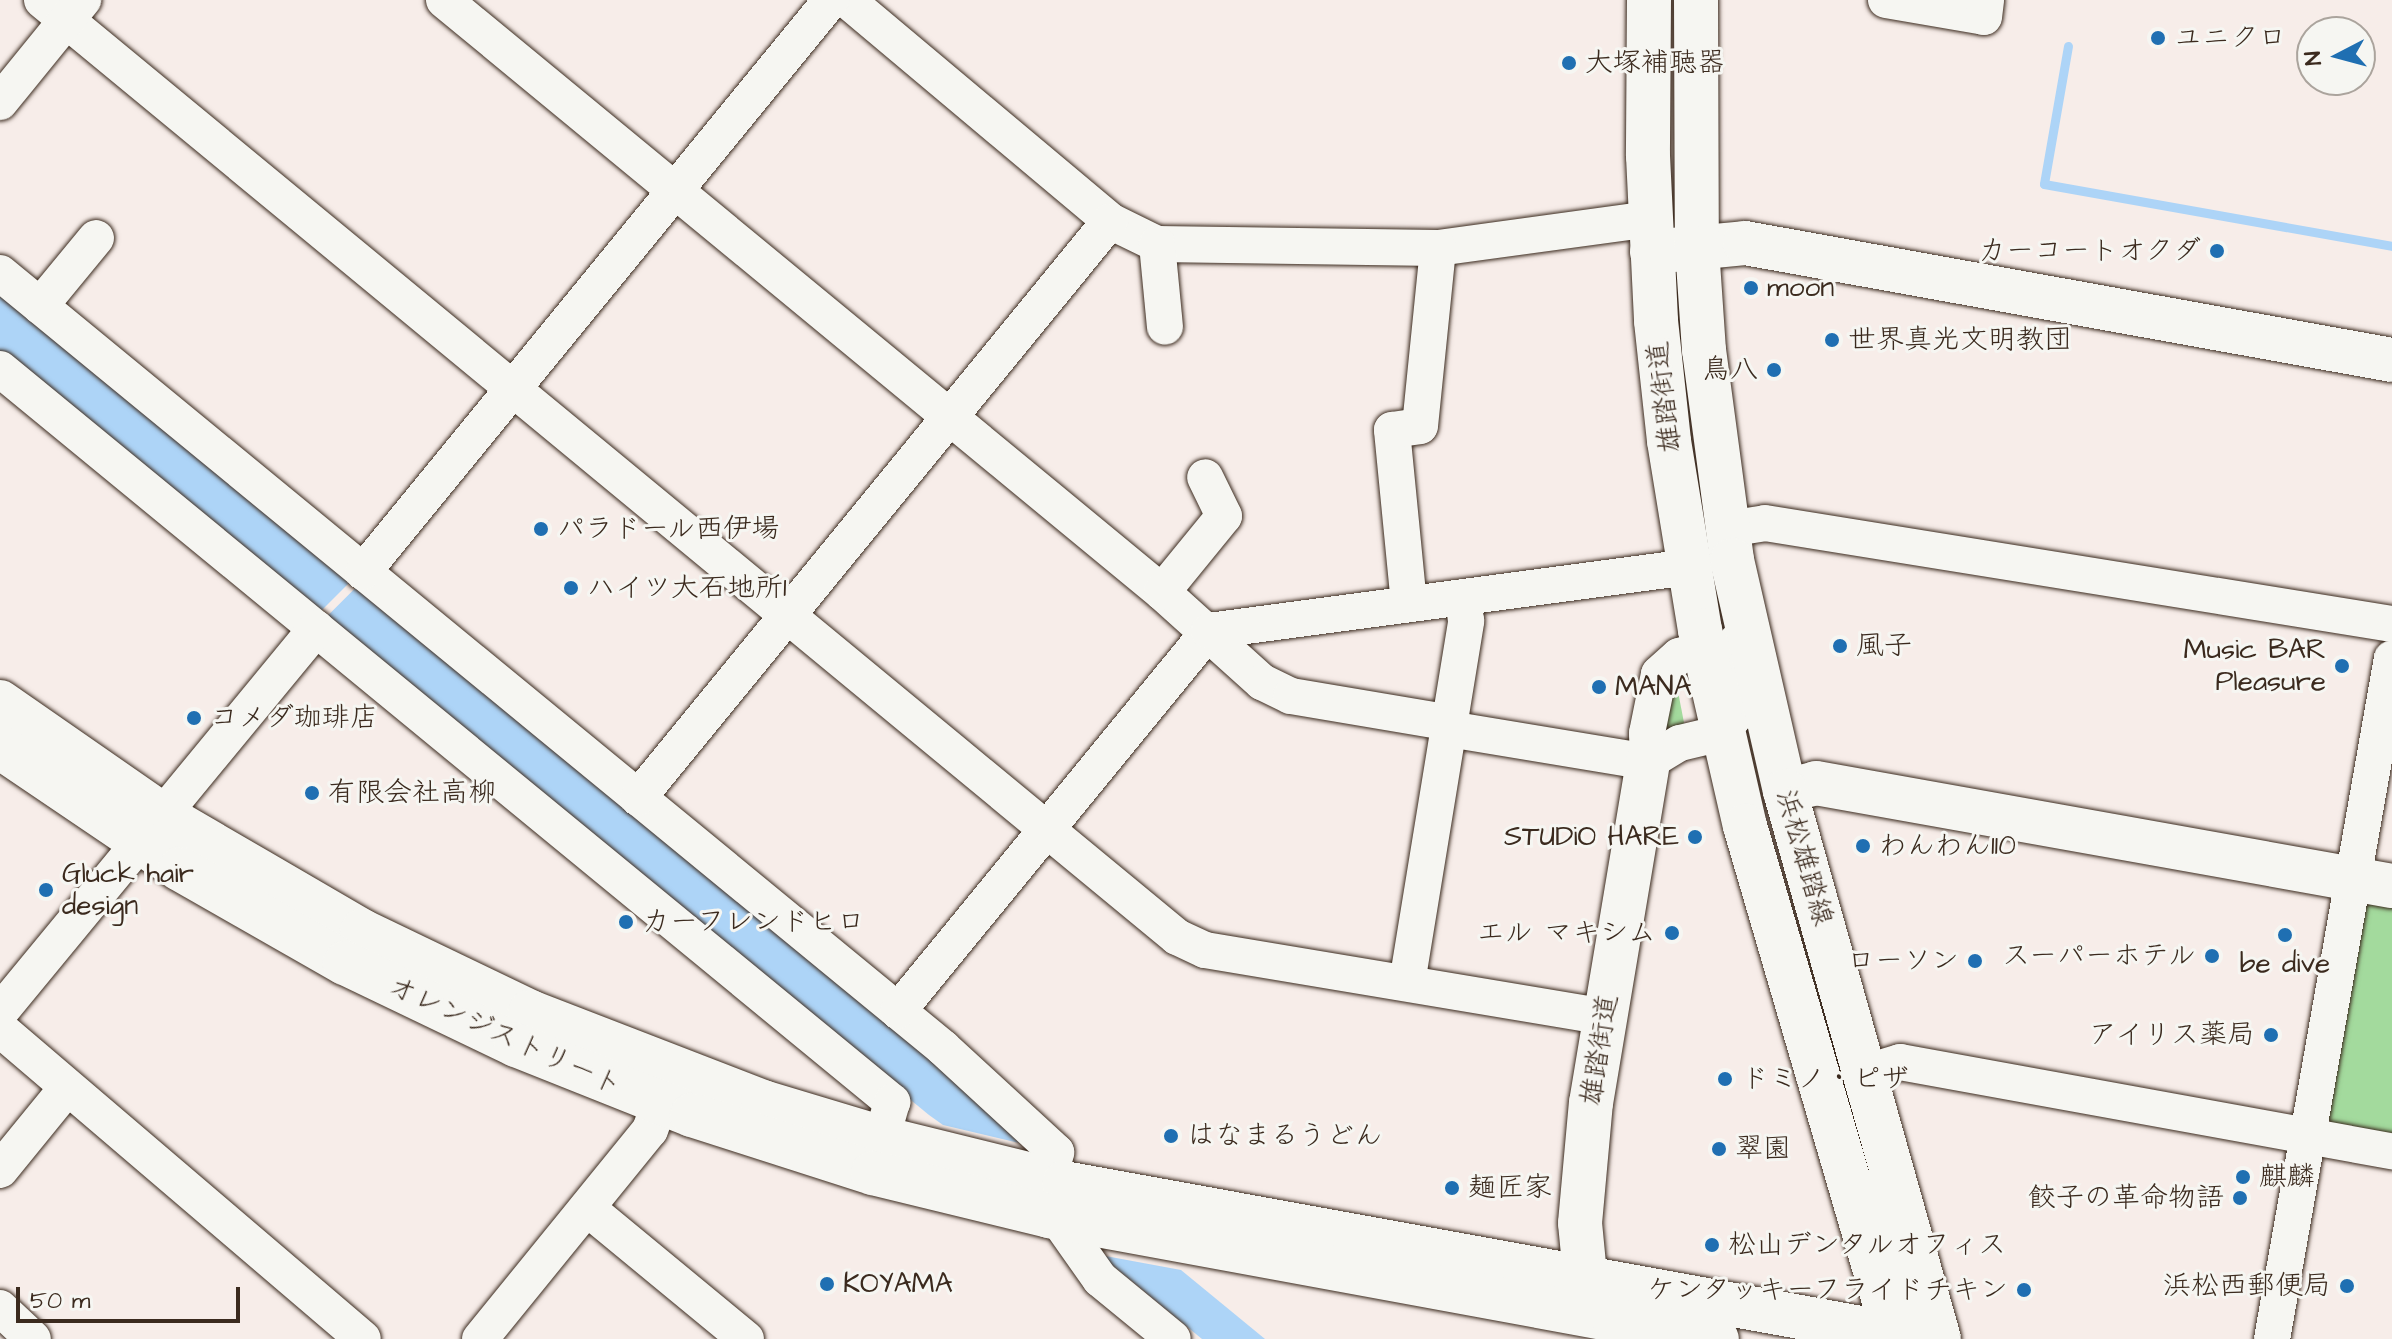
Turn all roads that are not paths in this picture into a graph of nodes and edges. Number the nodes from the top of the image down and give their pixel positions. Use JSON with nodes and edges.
{"nodes":[{"id":1,"x":444,"y":0,"type":"edge"},
{"id":2,"x":831,"y":0,"type":"edge"},
{"id":3,"x":847,"y":0,"type":"edge"},
{"id":4,"x":1649,"y":0,"type":"edge"},
{"id":5,"x":1696,"y":0,"type":"edge"},
{"id":6,"x":1886,"y":0,"type":"edge"},
{"id":7,"x":1986,"y":0,"type":"edge"},
{"id":8,"x":64,"y":7,"type":"edge"},
{"id":9,"x":0,"y":102,"type":"edge"},
{"id":10,"x":675,"y":191,"type":"junction"},
{"id":11,"x":1110,"y":221,"type":"junction"},
{"id":12,"x":1652,"y":236,"type":"junction"},
{"id":13,"x":96,"y":238,"type":"dead end"},
{"id":14,"x":1157,"y":244,"type":"junction"},
{"id":15,"x":1438,"y":248,"type":"junction"},
{"id":16,"x":1697,"y":248,"type":"junction"},
{"id":17,"x":0,"y":273,"type":"edge"},
{"id":18,"x":40,"y":306,"type":"junction"},
{"id":19,"x":1165,"y":327,"type":"dead end"},
{"id":20,"x":2392,"y":360,"type":"edge"},
{"id":21,"x":0,"y":369,"type":"edge"},
{"id":22,"x":513,"y":389,"type":"junction"},
{"id":23,"x":949,"y":417,"type":"junction"},
{"id":24,"x":1205,"y":477,"type":"dead end"},
{"id":25,"x":1730,"y":544,"type":"junction"},
{"id":26,"x":1690,"y":567,"type":"junction"},
{"id":27,"x":363,"y":572,"type":"junction"},
{"id":28,"x":1162,"y":592,"type":"junction"},
{"id":29,"x":1463,"y":597,"type":"junction"},
{"id":30,"x":1409,"y":604,"type":"junction"},
{"id":31,"x":787,"y":615,"type":"junction"},
{"id":32,"x":2392,"y":624,"type":"edge"},
{"id":33,"x":316,"y":629,"type":"junction"},
{"id":34,"x":1209,"y":631,"type":"junction"},
{"id":35,"x":1704,"y":649,"type":"junction"},
{"id":36,"x":2392,"y":658,"type":"edge"},
{"id":37,"x":0,"y":702,"type":"edge"},
{"id":38,"x":1449,"y":726,"type":"junction"},
{"id":39,"x":1722,"y":733,"type":"junction"},
{"id":40,"x":0,"y":747,"type":"edge"},
{"id":41,"x":1648,"y":762,"type":"junction"},
{"id":42,"x":1785,"y":791,"type":"junction"},
{"id":43,"x":638,"y":798,"type":"junction"},
{"id":44,"x":150,"y":828,"type":"junction"},
{"id":45,"x":1047,"y":829,"type":"junction"},
{"id":46,"x":2372,"y":883,"type":"edge"},
{"id":47,"x":1407,"y":983,"type":"junction"},
{"id":48,"x":898,"y":1011,"type":"junction"},
{"id":49,"x":0,"y":1012,"type":"edge"},
{"id":50,"x":1604,"y":1017,"type":"junction"},
{"id":51,"x":0,"y":1029,"type":"edge"},
{"id":52,"x":1864,"y":1073,"type":"junction"},
{"id":53,"x":66,"y":1089,"type":"junction"},
{"id":54,"x":660,"y":1103,"type":"junction"},
{"id":55,"x":2308,"y":1136,"type":"junction"},
{"id":56,"x":882,"y":1138,"type":"junction"},
{"id":57,"x":2392,"y":1151,"type":"edge"},
{"id":58,"x":0,"y":1170,"type":"edge"},
{"id":59,"x":1054,"y":1199,"type":"junction"},
{"id":60,"x":587,"y":1208,"type":"junction"},
{"id":61,"x":0,"y":1308,"type":"edge"},
{"id":62,"x":1589,"y":1311,"type":"edge"},
{"id":63,"x":1903,"y":1337,"type":"edge"},
{"id":64,"x":33,"y":1339,"type":"edge"},
{"id":65,"x":363,"y":1339,"type":"edge"},
{"id":66,"x":480,"y":1339,"type":"edge"},
{"id":67,"x":746,"y":1339,"type":"edge"},
{"id":68,"x":1173,"y":1339,"type":"edge"},
{"id":69,"x":1717,"y":1339,"type":"edge"},
{"id":70,"x":1939,"y":1339,"type":"edge"},
{"id":71,"x":2272,"y":1339,"type":"edge"}],
"edges":[{"from":1,"to":10,"type":"street"},
{"from":2,"to":10,"type":"street"},
{"from":3,"to":11,"type":"street"},
{"from":4,"to":12,"type":"street","name":"雄踏街道"},
{"from":5,"to":16,"type":"street","name":"雄踏街道"},
{"from":6,"to":7,"type":"street"},
{"from":8,"to":9,"type":"street"},
{"from":8,"to":22,"type":"street"},
{"from":10,"to":22,"type":"street"},
{"from":10,"to":23,"type":"street"},
{"from":11,"to":14,"type":"street"},
{"from":11,"to":23,"type":"street"},
{"from":12,"to":15,"type":"street"},
{"from":12,"to":16,"type":"street"},
{"from":12,"to":26,"type":"street","name":"雄踏街道"},
{"from":13,"to":18,"type":"street"},
{"from":14,"to":15,"type":"street"},
{"from":14,"to":19,"type":"street"},
{"from":15,"to":30,"type":"street"},
{"from":16,"to":20,"type":"street"},
{"from":16,"to":25,"type":"street","name":"雄踏街道"},
{"from":17,"to":18,"type":"street"},
{"from":18,"to":27,"type":"street"},
{"from":21,"to":33,"type":"street"},
{"from":22,"to":27,"type":"street"},
{"from":22,"to":31,"type":"street"},
{"from":23,"to":28,"type":"street"},
{"from":23,"to":31,"type":"street"},
{"from":24,"to":28,"type":"street"},
{"from":25,"to":32,"type":"street"},
{"from":25,"to":39,"type":"street"},
{"from":25,"to":42,"type":"street","name":"浜松雄踏線"},
{"from":26,"to":29,"type":"street"},
{"from":26,"to":35,"type":"street","name":"雄踏街道"},
{"from":27,"to":43,"type":"street"},
{"from":28,"to":34,"type":"street"},
{"from":29,"to":30,"type":"street"},
{"from":29,"to":38,"type":"street"},
{"from":30,"to":34,"type":"street"},
{"from":31,"to":43,"type":"street"},
{"from":31,"to":45,"type":"street"},
{"from":33,"to":44,"type":"street"},
{"from":33,"to":56,"type":"street"},
{"from":34,"to":38,"type":"street"},
{"from":34,"to":45,"type":"street"},
{"from":35,"to":39,"type":"street","name":"浜松雄踏線"},
{"from":35,"to":41,"type":"street","name":"雄踏街道"},
{"from":36,"to":46,"type":"street"},
{"from":37,"to":44,"type":"street","name":"オレンジストリート"},
{"from":38,"to":41,"type":"street"},
{"from":38,"to":47,"type":"street"},
{"from":39,"to":41,"type":"street"},
{"from":39,"to":63,"type":"street","name":"浜松雄踏線"},
{"from":40,"to":44,"type":"street","name":"オレンジストリート"},
{"from":41,"to":50,"type":"street","name":"雄踏街道"},
{"from":42,"to":46,"type":"street"},
{"from":42,"to":52,"type":"street","name":"浜松雄踏線"},
{"from":43,"to":48,"type":"street"},
{"from":44,"to":49,"type":"street"},
{"from":44,"to":54,"type":"street","name":"オレンジストリート"},
{"from":44,"to":56,"type":"street","name":"オレンジストリート"},
{"from":45,"to":47,"type":"street"},
{"from":45,"to":48,"type":"street"},
{"from":46,"to":55,"type":"street"},
{"from":47,"to":50,"type":"street"},
{"from":48,"to":59,"type":"street"},
{"from":50,"to":62,"type":"street","name":"雄踏街道"},
{"from":51,"to":53,"type":"street"},
{"from":52,"to":55,"type":"street"},
{"from":52,"to":70,"type":"street","name":"浜松雄踏線"},
{"from":53,"to":58,"type":"street"},
{"from":53,"to":65,"type":"street"},
{"from":54,"to":59,"type":"street","name":"オレンジストリート"},
{"from":54,"to":60,"type":"street"},
{"from":55,"to":57,"type":"street"},
{"from":55,"to":71,"type":"street"},
{"from":56,"to":59,"type":"street","name":"オレンジストリート"},
{"from":59,"to":62,"type":"street"},
{"from":59,"to":68,"type":"street"},
{"from":60,"to":66,"type":"street"},
{"from":60,"to":67,"type":"street"},
{"from":61,"to":64,"type":"street"},
{"from":62,"to":63,"type":"street"},
{"from":62,"to":69,"type":"street"}]}
